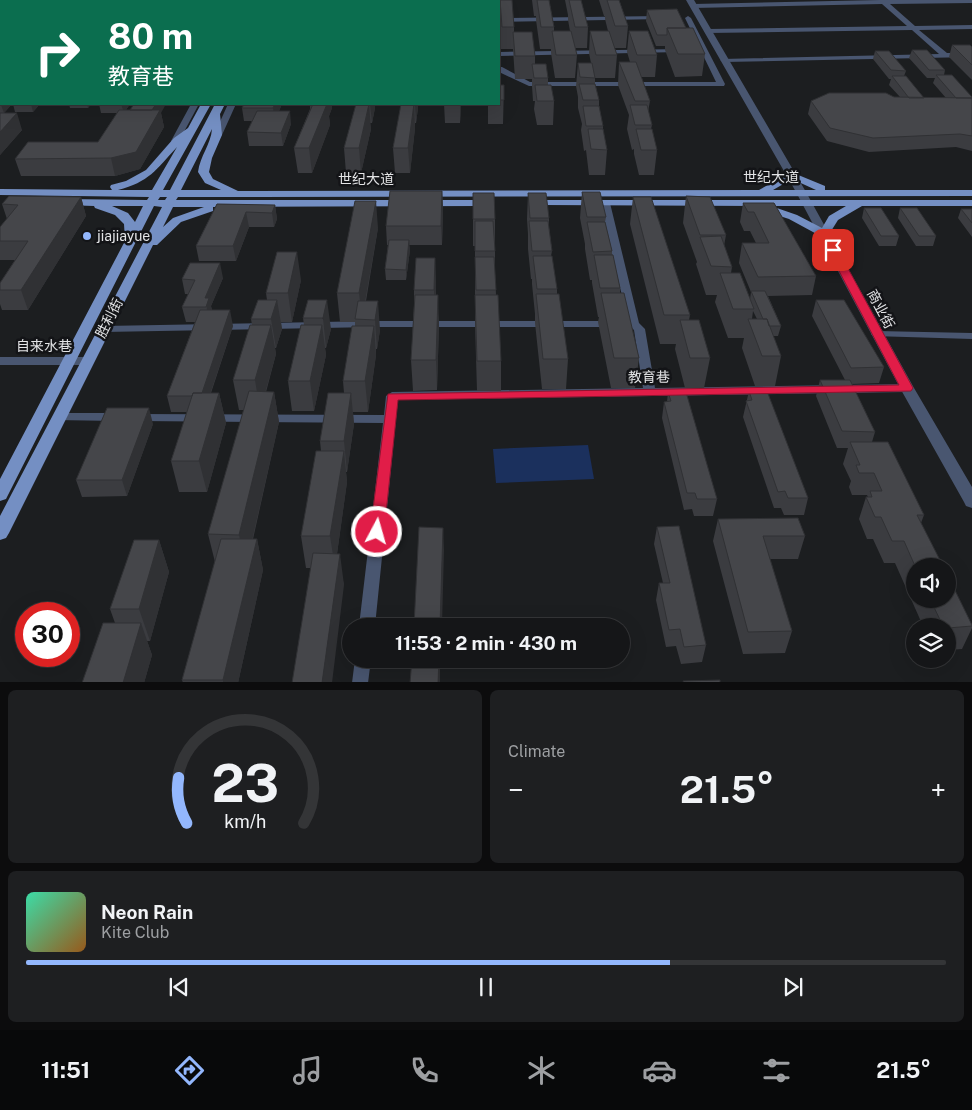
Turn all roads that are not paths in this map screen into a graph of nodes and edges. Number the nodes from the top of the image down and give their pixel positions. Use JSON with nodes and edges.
{"nodes":[{"id":1,"x":972,"y":1,"type":"edge"},
{"id":2,"x":882,"y":2,"type":"edge"},
{"id":3,"x":691,"y":3,"type":"edge"},
{"id":4,"x":668,"y":18,"type":"edge"},
{"id":5,"x":678,"y":18,"type":"edge"},
{"id":6,"x":694,"y":18,"type":"junction"},
{"id":7,"x":500,"y":20,"type":"edge"},
{"id":8,"x":972,"y":26,"type":"edge"},
{"id":9,"x":913,"y":28,"type":"junction"},
{"id":10,"x":707,"y":31,"type":"junction"},
{"id":11,"x":689,"y":50,"type":"edge"},
{"id":12,"x":699,"y":50,"type":"edge"},
{"id":13,"x":500,"y":54,"type":"edge"},
{"id":14,"x":972,"y":54,"type":"edge"},
{"id":15,"x":721,"y":55,"type":"junction"},
{"id":16,"x":945,"y":55,"type":"junction"},
{"id":17,"x":500,"y":70,"type":"edge"},
{"id":18,"x":194,"y":105,"type":"edge"},
{"id":19,"x":232,"y":105,"type":"edge"},
{"id":20,"x":214,"y":107,"type":"edge"},
{"id":21,"x":194,"y":126,"type":"junction"},
{"id":22,"x":218,"y":135,"type":"junction"},
{"id":23,"x":175,"y":142,"type":"junction"},
{"id":24,"x":791,"y":175,"type":"junction"},
{"id":25,"x":82,"y":191,"type":"junction"},
{"id":26,"x":0,"y":192,"type":"edge"},
{"id":27,"x":756,"y":192,"type":"junction"},
{"id":28,"x":801,"y":192,"type":"junction"},
{"id":29,"x":841,"y":192,"type":"junction"},
{"id":30,"x":972,"y":193,"type":"edge"},
{"id":31,"x":246,"y":194,"type":"junction"},
{"id":32,"x":154,"y":197,"type":"junction"},
{"id":33,"x":171,"y":198,"type":"junction"},
{"id":34,"x":0,"y":202,"type":"edge"},
{"id":35,"x":72,"y":202,"type":"junction"},
{"id":36,"x":739,"y":202,"type":"junction"},
{"id":37,"x":865,"y":202,"type":"junction"},
{"id":38,"x":605,"y":203,"type":"junction"},
{"id":39,"x":972,"y":203,"type":"edge"},
{"id":40,"x":235,"y":204,"type":"junction"},
{"id":41,"x":824,"y":234,"type":"junction"},
{"id":42,"x":124,"y":256,"type":"junction"},
{"id":43,"x":142,"y":256,"type":"junction"},
{"id":44,"x":634,"y":324,"type":"junction"},
{"id":45,"x":104,"y":329,"type":"junction"},
{"id":46,"x":877,"y":334,"type":"junction"},
{"id":47,"x":972,"y":336,"type":"edge"},
{"id":48,"x":0,"y":361,"type":"edge"},
{"id":49,"x":71,"y":361,"type":"junction"},
{"id":50,"x":87,"y":361,"type":"junction"},
{"id":51,"x":907,"y":388,"type":"junction"},
{"id":52,"x":650,"y":392,"type":"junction"},
{"id":53,"x":59,"y":417,"type":"junction"},
{"id":54,"x":390,"y":419,"type":"junction"},
{"id":55,"x":0,"y":495,"type":"edge"},
{"id":56,"x":972,"y":502,"type":"edge"},
{"id":57,"x":0,"y":534,"type":"edge"},
{"id":58,"x":368,"y":618,"type":"edge"},
{"id":59,"x":362,"y":668,"type":"edge"},
{"id":60,"x":360,"y":682,"type":"edge"}],
"edges":[{"from":1,"to":2,"type":"street"},
{"from":2,"to":3,"type":"street"},
{"from":2,"to":9,"type":"street"},
{"from":3,"to":6,"type":"street","name":"商业街"},
{"from":4,"to":7,"type":"street"},
{"from":5,"to":6,"type":"street"},
{"from":6,"to":10,"type":"street","name":"商业街"},
{"from":6,"to":17,"type":"street"},
{"from":8,"to":9,"type":"street"},
{"from":9,"to":10,"type":"street"},
{"from":9,"to":16,"type":"street"},
{"from":10,"to":15,"type":"street","name":"商业街"},
{"from":11,"to":13,"type":"street"},
{"from":12,"to":15,"type":"street"},
{"from":14,"to":16,"type":"street"},
{"from":15,"to":16,"type":"street"},
{"from":15,"to":24,"type":"street","name":"商业街"},
{"from":18,"to":23,"type":"street"},
{"from":19,"to":22,"type":"street"},
{"from":20,"to":21,"type":"main road","name":"胜利街"},
{"from":20,"to":22,"type":"main road"},
{"from":20,"to":33,"type":"main road","name":"胜利街"},
{"from":21,"to":23,"type":"main road"},
{"from":21,"to":32,"type":"main road","name":"胜利街"},
{"from":22,"to":31,"type":"main road"},
{"from":23,"to":25,"type":"main road"},
{"from":24,"to":27,"type":"main road"},
{"from":24,"to":28,"type":"street","name":"商业街"},
{"from":24,"to":29,"type":"main road"},
{"from":25,"to":26,"type":"main road","name":"世纪大道"},
{"from":25,"to":32,"type":"main road","name":"世纪大道"},
{"from":27,"to":28,"type":"main road","name":"世纪大道"},
{"from":27,"to":31,"type":"main road","name":"世纪大道"},
{"from":28,"to":29,"type":"main road","name":"世纪大道"},
{"from":28,"to":41,"type":"street","name":"商业街"},
{"from":29,"to":30,"type":"main road","name":"世纪大道"},
{"from":31,"to":33,"type":"main road","name":"世纪大道"},
{"from":32,"to":33,"type":"main road","name":"世纪大道"},
{"from":32,"to":35,"type":"main road","name":"世纪大道"},
{"from":32,"to":42,"type":"main road","name":"胜利街"},
{"from":33,"to":40,"type":"main road","name":"世纪大道"},
{"from":33,"to":43,"type":"main road","name":"胜利街"},
{"from":34,"to":35,"type":"main road","name":"世纪大道"},
{"from":35,"to":42,"type":"main road"},
{"from":36,"to":37,"type":"main road","name":"世纪大道"},
{"from":36,"to":38,"type":"main road","name":"世纪大道"},
{"from":36,"to":41,"type":"main road"},
{"from":37,"to":39,"type":"main road","name":"世纪大道"},
{"from":37,"to":41,"type":"main road"},
{"from":38,"to":40,"type":"main road","name":"世纪大道"},
{"from":38,"to":44,"type":"street"},
{"from":40,"to":43,"type":"main road"},
{"from":41,"to":46,"type":"street","name":"商业街"},
{"from":42,"to":49,"type":"main road","name":"胜利街"},
{"from":43,"to":45,"type":"main road","name":"胜利街"},
{"from":44,"to":45,"type":"street"},
{"from":44,"to":52,"type":"street"},
{"from":45,"to":50,"type":"main road","name":"胜利街"},
{"from":46,"to":47,"type":"street"},
{"from":46,"to":51,"type":"street","name":"商业街"},
{"from":48,"to":49,"type":"street","name":"自来水巷"},
{"from":49,"to":50,"type":"street","name":"自来水巷"},
{"from":49,"to":55,"type":"main road","name":"胜利街"},
{"from":50,"to":53,"type":"main road","name":"胜利街"},
{"from":51,"to":52,"type":"street","name":"教育巷"},
{"from":51,"to":56,"type":"street","name":"商业街"},
{"from":52,"to":54,"type":"street","name":"教育巷"},
{"from":53,"to":54,"type":"street"},
{"from":53,"to":57,"type":"main road","name":"胜利街"},
{"from":54,"to":58,"type":"street"},
{"from":59,"to":60,"type":"street"}]}
